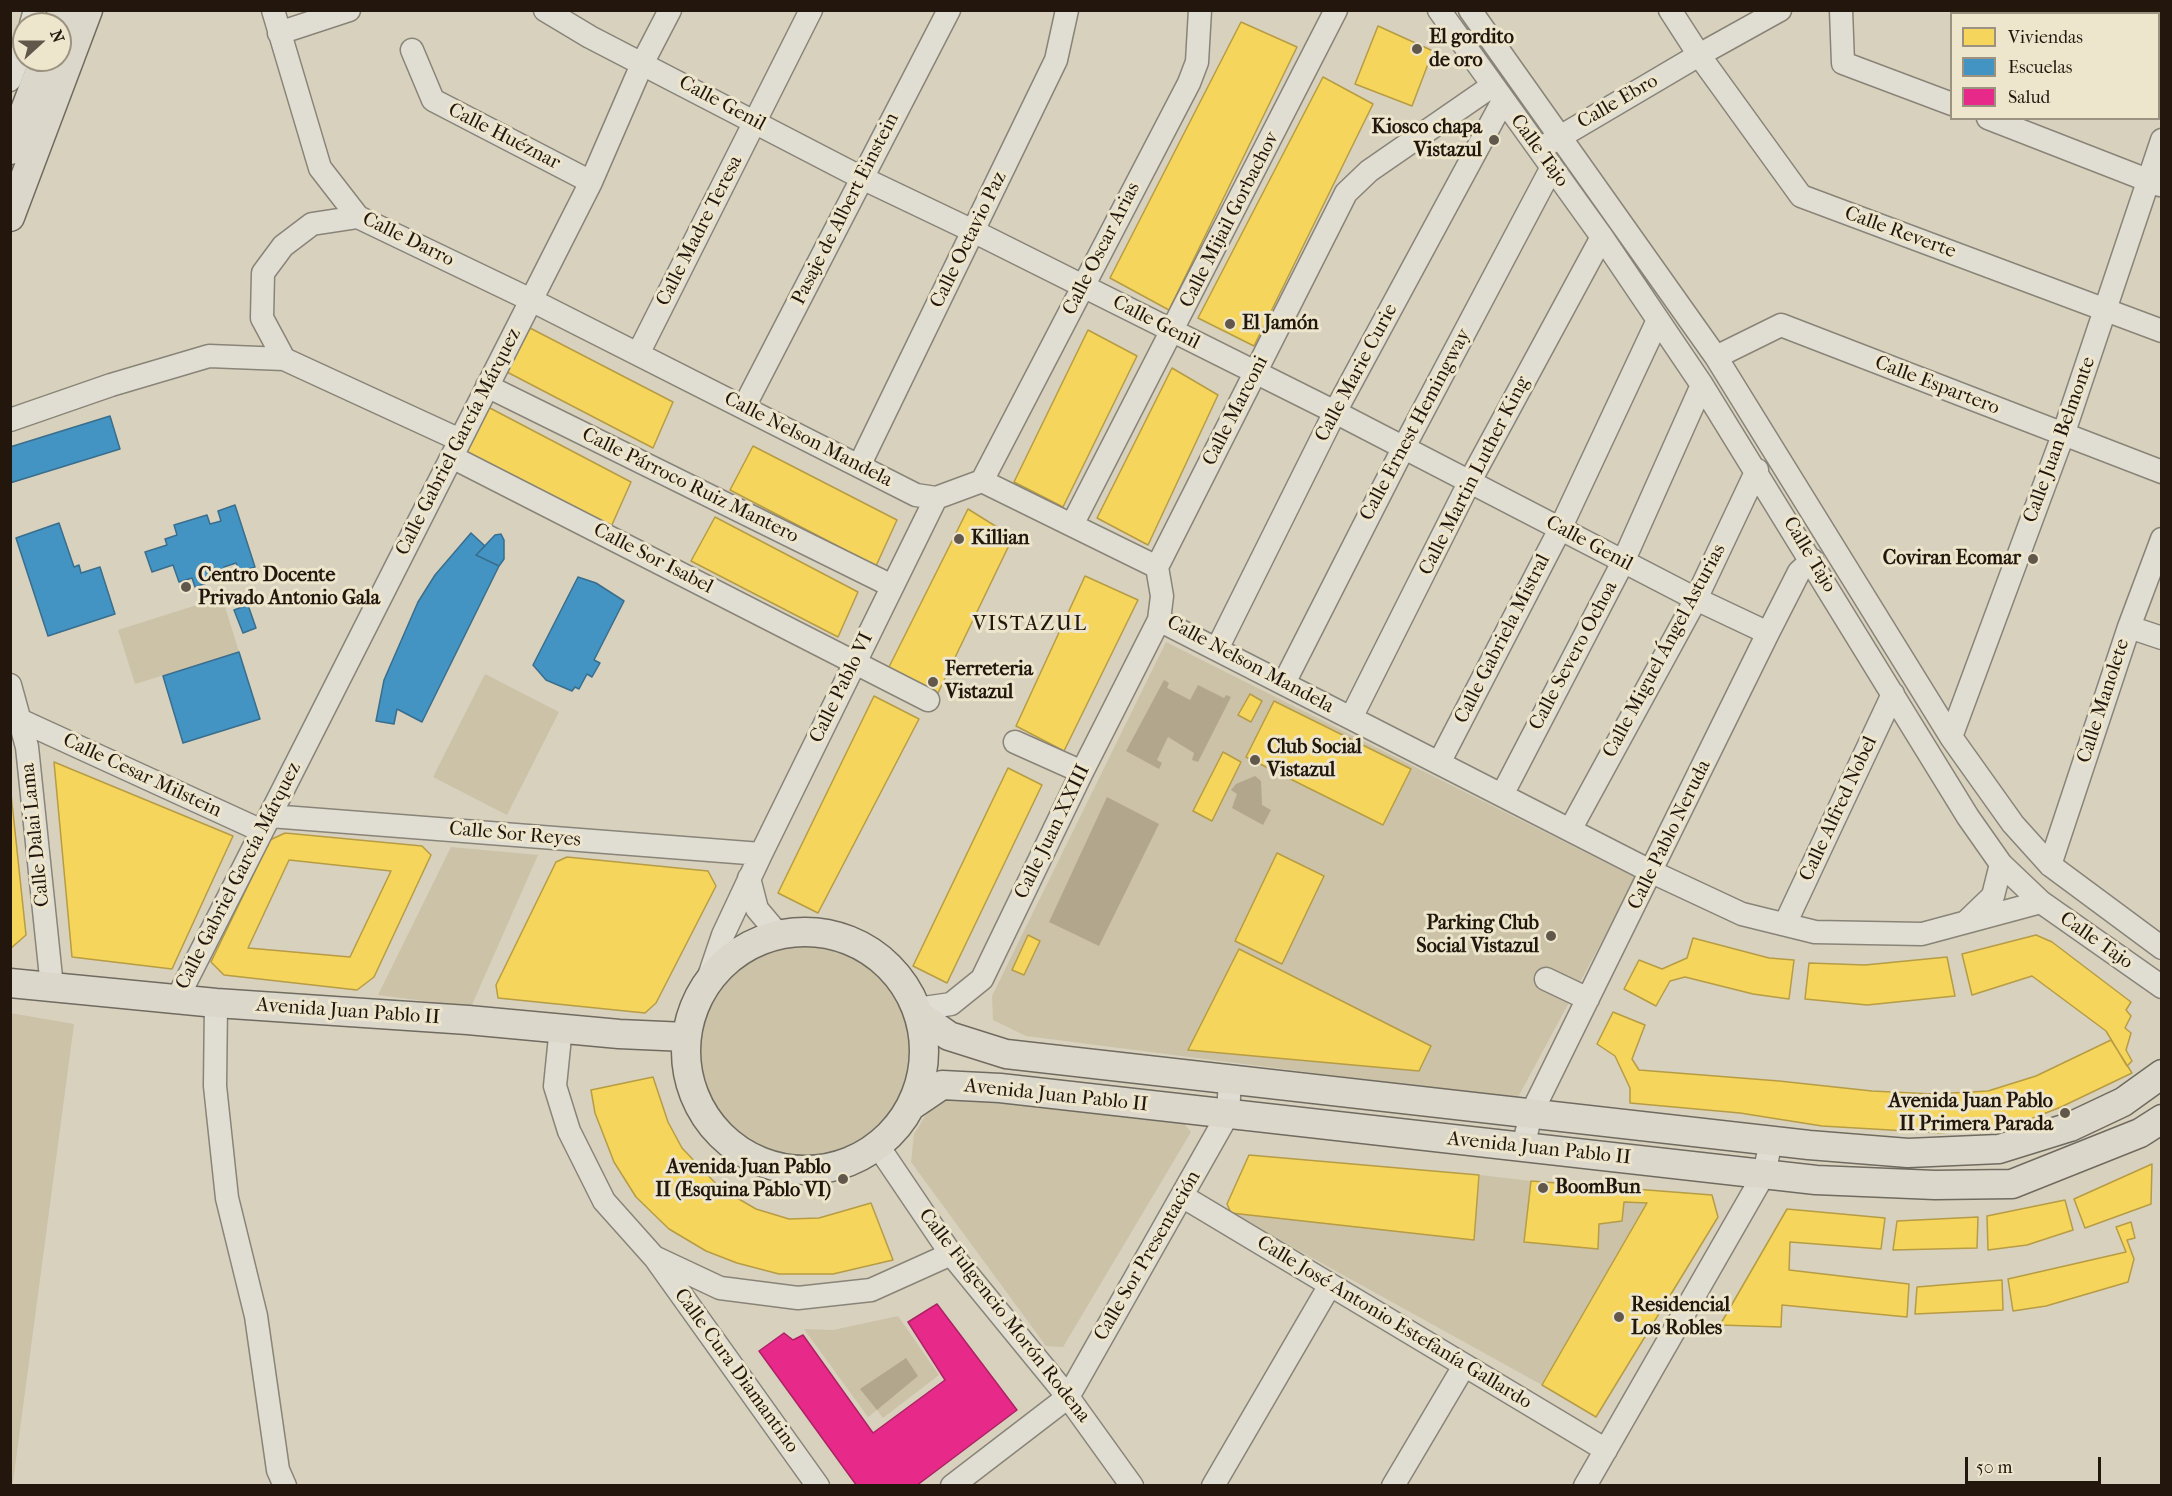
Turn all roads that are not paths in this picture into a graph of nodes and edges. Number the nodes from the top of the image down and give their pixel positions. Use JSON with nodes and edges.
{"nodes":[{"id":1,"x":88,"y":10,"type":"edge"},
{"id":2,"x":273,"y":10,"type":"edge"},
{"id":3,"x":349,"y":10,"type":"edge"},
{"id":4,"x":546,"y":10,"type":"edge"},
{"id":5,"x":670,"y":10,"type":"edge"},
{"id":6,"x":811,"y":10,"type":"edge"},
{"id":7,"x":949,"y":10,"type":"edge"},
{"id":8,"x":1067,"y":10,"type":"edge"},
{"id":9,"x":1200,"y":10,"type":"edge"},
{"id":10,"x":1336,"y":10,"type":"edge"},
{"id":11,"x":1439,"y":10,"type":"edge"},
{"id":12,"x":1470,"y":10,"type":"edge"},
{"id":13,"x":1670,"y":10,"type":"edge"},
{"id":14,"x":1780,"y":10,"type":"edge"},
{"id":15,"x":1841,"y":10,"type":"edge"},
{"id":16,"x":279,"y":33,"type":"junction"},
{"id":17,"x":412,"y":50,"type":"dead end"},
{"id":18,"x":1699,"y":55,"type":"junction"},
{"id":19,"x":643,"y":62,"type":"junction"},
{"id":20,"x":39,"y":72,"type":"edge"},
{"id":21,"x":1514,"y":72,"type":"junction"},
{"id":22,"x":1498,"y":93,"type":"junction"},
{"id":23,"x":1950,"y":104,"type":"edge"},
{"id":24,"x":1993,"y":120,"type":"edge"},
{"id":25,"x":755,"y":122,"type":"junction"},
{"id":26,"x":13,"y":133,"type":"edge"},
{"id":27,"x":1559,"y":136,"type":"junction"},
{"id":28,"x":2162,"y":140,"type":"edge"},
{"id":29,"x":1544,"y":160,"type":"junction"},
{"id":30,"x":862,"y":178,"type":"junction"},
{"id":31,"x":591,"y":182,"type":"junction"},
{"id":32,"x":2155,"y":183,"type":"edge"},
{"id":33,"x":10,"y":217,"type":"edge"},
{"id":34,"x":358,"y":217,"type":"junction"},
{"id":35,"x":973,"y":231,"type":"junction"},
{"id":36,"x":1602,"y":237,"type":"junction"},
{"id":37,"x":1083,"y":286,"type":"junction"},
{"id":38,"x":531,"y":300,"type":"junction"},
{"id":39,"x":2106,"y":309,"type":"junction"},
{"id":40,"x":1658,"y":320,"type":"junction"},
{"id":41,"x":2162,"y":331,"type":"edge"},
{"id":42,"x":1173,"y":332,"type":"junction"},
{"id":43,"x":638,"y":354,"type":"junction"},
{"id":44,"x":1716,"y":357,"type":"junction"},
{"id":45,"x":284,"y":359,"type":"junction"},
{"id":46,"x":1255,"y":374,"type":"junction"},
{"id":47,"x":1702,"y":385,"type":"junction"},
{"id":48,"x":487,"y":386,"type":"junction"},
{"id":49,"x":744,"y":407,"type":"junction"},
{"id":50,"x":1335,"y":412,"type":"junction"},
{"id":51,"x":10,"y":420,"type":"edge"},
{"id":52,"x":2063,"y":435,"type":"junction"},
{"id":53,"x":1404,"y":447,"type":"junction"},
{"id":54,"x":456,"y":448,"type":"junction"},
{"id":55,"x":859,"y":466,"type":"junction"},
{"id":56,"x":1757,"y":470,"type":"junction"},
{"id":57,"x":2162,"y":472,"type":"edge"},
{"id":58,"x":982,"y":481,"type":"junction"},
{"id":59,"x":1470,"y":481,"type":"junction"},
{"id":60,"x":936,"y":498,"type":"junction"},
{"id":61,"x":1072,"y":525,"type":"junction"},
{"id":62,"x":1560,"y":529,"type":"junction"},
{"id":63,"x":2162,"y":539,"type":"edge"},
{"id":64,"x":1812,"y":560,"type":"junction"},
{"id":65,"x":1623,"y":562,"type":"junction"},
{"id":66,"x":1157,"y":567,"type":"junction"},
{"id":67,"x":892,"y":586,"type":"junction"},
{"id":68,"x":1696,"y":599,"type":"junction"},
{"id":69,"x":1159,"y":620,"type":"junction"},
{"id":70,"x":2129,"y":627,"type":"junction"},
{"id":71,"x":1768,"y":633,"type":"junction"},
{"id":72,"x":2162,"y":638,"type":"edge"},
{"id":73,"x":1217,"y":649,"type":"junction"},
{"id":74,"x":854,"y":662,"type":"junction"},
{"id":75,"x":1284,"y":683,"type":"junction"},
{"id":76,"x":10,"y":685,"type":"edge"},
{"id":77,"x":1893,"y":694,"type":"junction"},
{"id":78,"x":928,"y":700,"type":"dead end"},
{"id":79,"x":1351,"y":718,"type":"junction"},
{"id":80,"x":22,"y":721,"type":"junction"},
{"id":81,"x":1952,"y":736,"type":"junction"},
{"id":82,"x":1015,"y":742,"type":"dead end"},
{"id":83,"x":1439,"y":763,"type":"junction"},
{"id":84,"x":1082,"y":772,"type":"junction"},
{"id":85,"x":1502,"y":795,"type":"junction"},
{"id":86,"x":266,"y":824,"type":"junction"},
{"id":87,"x":1570,"y":830,"type":"junction"},
{"id":88,"x":761,"y":854,"type":"junction"},
{"id":89,"x":2001,"y":864,"type":"junction"},
{"id":90,"x":2050,"y":865,"type":"junction"},
{"id":91,"x":1652,"y":872,"type":"junction"},
{"id":92,"x":749,"y":878,"type":"junction"},
{"id":93,"x":2041,"y":902,"type":"junction"},
{"id":94,"x":1785,"y":924,"type":"junction"},
{"id":95,"x":1965,"y":924,"type":"junction"},
{"id":96,"x":778,"y":934,"type":"junction"},
{"id":97,"x":2162,"y":948,"type":"edge"},
{"id":98,"x":1546,"y":979,"type":"dead end"},
{"id":99,"x":707,"y":982,"type":"junction"},
{"id":100,"x":10,"y":983,"type":"edge"},
{"id":101,"x":52,"y":987,"type":"junction"},
{"id":102,"x":2162,"y":987,"type":"edge"},
{"id":103,"x":177,"y":999,"type":"junction"},
{"id":104,"x":1588,"y":999,"type":"junction"},
{"id":105,"x":216,"y":1003,"type":"junction"},
{"id":106,"x":918,"y":1012,"type":"junction"},
{"id":107,"x":561,"y":1028,"type":"junction"},
{"id":108,"x":686,"y":1037,"type":"junction"},
{"id":109,"x":2162,"y":1074,"type":"edge"},
{"id":110,"x":1230,"y":1080,"type":"junction"},
{"id":111,"x":911,"y":1106,"type":"junction"},
{"id":112,"x":1228,"y":1114,"type":"junction"},
{"id":113,"x":1531,"y":1114,"type":"junction"},
{"id":114,"x":2162,"y":1119,"type":"edge"},
{"id":115,"x":1771,"y":1141,"type":"junction"},
{"id":116,"x":878,"y":1146,"type":"junction"},
{"id":117,"x":1523,"y":1147,"type":"junction"},
{"id":118,"x":1764,"y":1174,"type":"junction"},
{"id":119,"x":1182,"y":1196,"type":"junction"},
{"id":120,"x":951,"y":1254,"type":"junction"},
{"id":121,"x":654,"y":1257,"type":"junction"},
{"id":122,"x":1330,"y":1285,"type":"junction"},
{"id":123,"x":1464,"y":1366,"type":"junction"},
{"id":124,"x":1068,"y":1397,"type":"junction"},
{"id":125,"x":1606,"y":1450,"type":"junction"},
{"id":126,"x":285,"y":1485,"type":"edge"},
{"id":127,"x":818,"y":1485,"type":"edge"},
{"id":128,"x":952,"y":1485,"type":"edge"},
{"id":129,"x":1132,"y":1485,"type":"edge"},
{"id":130,"x":1213,"y":1485,"type":"edge"},
{"id":131,"x":1393,"y":1485,"type":"edge"},
{"id":132,"x":1585,"y":1485,"type":"edge"}],
"edges":[{"from":1,"to":33,"type":"main road"},
{"from":2,"to":16,"type":"street","name":"Calle Darro"},
{"from":3,"to":16,"type":"street"},
{"from":4,"to":19,"type":"street","name":"Calle Genil"},
{"from":5,"to":19,"type":"street","name":"Calle Gabriel García Márquez"},
{"from":6,"to":25,"type":"street","name":"Calle Madre Teresa"},
{"from":7,"to":30,"type":"street","name":"Pasaje de Albert Einstein"},
{"from":8,"to":35,"type":"street","name":"Calle Octavio Paz"},
{"from":9,"to":37,"type":"street","name":"Calle Oscar Arias"},
{"from":10,"to":42,"type":"street","name":"Calle Mijail Gorbachov"},
{"from":11,"to":22,"type":"street","name":"Calle Tajo"},
{"from":12,"to":21,"type":"street","name":"Calle Tajo"},
{"from":13,"to":18,"type":"street","name":"Calle Reverte"},
{"from":14,"to":18,"type":"street","name":"Calle Ebro"},
{"from":15,"to":23,"type":"street"},
{"from":16,"to":34,"type":"street","name":"Calle Darro"},
{"from":17,"to":31,"type":"street","name":"Calle Huéznar"},
{"from":18,"to":27,"type":"street","name":"Calle Ebro"},
{"from":18,"to":39,"type":"street","name":"Calle Reverte"},
{"from":19,"to":25,"type":"street","name":"Calle Genil"},
{"from":19,"to":31,"type":"street","name":"Calle Gabriel García Márquez"},
{"from":20,"to":26,"type":"main road"},
{"from":21,"to":22,"type":"street","name":"Calle Tajo"},
{"from":21,"to":27,"type":"street","name":"Calle Tajo"},
{"from":22,"to":29,"type":"street","name":"Calle Tajo"},
{"from":22,"to":46,"type":"street","name":"Calle Marconi"},
{"from":22,"to":50,"type":"street","name":"Calle Marie Curie"},
{"from":24,"to":32,"type":"street"},
{"from":25,"to":30,"type":"street","name":"Calle Genil"},
{"from":25,"to":43,"type":"street","name":"Calle Madre Teresa"},
{"from":27,"to":29,"type":"street","name":"Calle Ebro"},
{"from":27,"to":44,"type":"street","name":"Calle Tajo"},
{"from":28,"to":32,"type":"street","name":"Calle Juan Belmonte"},
{"from":29,"to":36,"type":"street","name":"Calle Tajo"},
{"from":29,"to":53,"type":"street","name":"Calle Ernest Hemingway"},
{"from":30,"to":35,"type":"street","name":"Calle Genil"},
{"from":30,"to":49,"type":"street","name":"Pasaje de Albert Einstein"},
{"from":31,"to":38,"type":"street","name":"Calle Gabriel García Márquez"},
{"from":32,"to":39,"type":"street","name":"Calle Juan Belmonte"},
{"from":34,"to":38,"type":"street","name":"Calle Darro"},
{"from":34,"to":45,"type":"street"},
{"from":35,"to":37,"type":"street","name":"Calle Genil"},
{"from":35,"to":55,"type":"street","name":"Calle Octavio Paz"},
{"from":36,"to":40,"type":"street","name":"Calle Tajo"},
{"from":36,"to":59,"type":"street","name":"Calle Martin Luther King"},
{"from":37,"to":42,"type":"street","name":"Calle Genil"},
{"from":37,"to":58,"type":"street","name":"Calle Oscar Arias"},
{"from":38,"to":43,"type":"street","name":"Calle Nelson Mandela"},
{"from":38,"to":48,"type":"street","name":"Calle Gabriel García Márquez"},
{"from":39,"to":41,"type":"street","name":"Calle Reverte"},
{"from":39,"to":52,"type":"street","name":"Calle Juan Belmonte"},
{"from":40,"to":47,"type":"street","name":"Calle Tajo"},
{"from":40,"to":62,"type":"street","name":"Calle Gabriela Mistral"},
{"from":42,"to":46,"type":"street","name":"Calle Genil"},
{"from":42,"to":61,"type":"street","name":"Calle Mijail Gorbachov"},
{"from":43,"to":49,"type":"street","name":"Calle Nelson Mandela"},
{"from":44,"to":52,"type":"street","name":"Calle Espartero"},
{"from":44,"to":81,"type":"street","name":"Calle Tajo"},
{"from":45,"to":51,"type":"street"},
{"from":45,"to":54,"type":"street","name":"Calle Sor Isabel"},
{"from":46,"to":50,"type":"street","name":"Calle Genil"},
{"from":46,"to":66,"type":"street","name":"Calle Marconi"},
{"from":47,"to":56,"type":"street","name":"Calle Tajo"},
{"from":47,"to":65,"type":"street","name":"Calle Severo Ochoa"},
{"from":48,"to":54,"type":"street","name":"Calle Gabriel García Márquez"},
{"from":48,"to":67,"type":"street","name":"Calle Párroco Ruiz Mantero"},
{"from":49,"to":55,"type":"street","name":"Calle Nelson Mandela"},
{"from":50,"to":53,"type":"street","name":"Calle Genil"},
{"from":50,"to":73,"type":"street","name":"Calle Marie Curie"},
{"from":52,"to":57,"type":"street","name":"Calle Espartero"},
{"from":52,"to":81,"type":"street","name":"Calle Juan Belmonte"},
{"from":53,"to":59,"type":"street","name":"Calle Genil"},
{"from":53,"to":75,"type":"street","name":"Calle Ernest Hemingway"},
{"from":54,"to":74,"type":"street","name":"Calle Sor Isabel"},
{"from":54,"to":86,"type":"street","name":"Calle Gabriel García Márquez"},
{"from":55,"to":60,"type":"street","name":"Calle Nelson Mandela"},
{"from":56,"to":64,"type":"street","name":"Calle Tajo"},
{"from":56,"to":68,"type":"street","name":"Calle Miguel Ángel Asturias"},
{"from":58,"to":60,"type":"street"},
{"from":58,"to":61,"type":"street"},
{"from":59,"to":62,"type":"street","name":"Calle Genil"},
{"from":59,"to":79,"type":"street","name":"Calle Martin Luther King"},
{"from":60,"to":67,"type":"street","name":"Calle Pablo VI"},
{"from":61,"to":66,"type":"street"},
{"from":62,"to":65,"type":"street","name":"Calle Genil"},
{"from":62,"to":83,"type":"street","name":"Calle Gabriela Mistral"},
{"from":63,"to":70,"type":"street","name":"Calle Manolete"},
{"from":64,"to":71,"type":"street","name":"Calle Pablo Neruda"},
{"from":64,"to":77,"type":"street","name":"Calle Tajo"},
{"from":65,"to":68,"type":"street","name":"Calle Genil"},
{"from":65,"to":85,"type":"street","name":"Calle Severo Ochoa"},
{"from":66,"to":69,"type":"street","name":"Calle Nelson Mandela"},
{"from":67,"to":74,"type":"street","name":"Calle Pablo VI"},
{"from":68,"to":71,"type":"street","name":"Calle Genil"},
{"from":68,"to":87,"type":"street","name":"Calle Miguel Ángel Asturias"},
{"from":69,"to":73,"type":"street","name":"Calle Nelson Mandela"},
{"from":69,"to":84,"type":"street","name":"Calle Juan XXIII"},
{"from":70,"to":72,"type":"street"},
{"from":70,"to":90,"type":"street","name":"Calle Manolete"},
{"from":71,"to":91,"type":"street","name":"Calle Pablo Neruda"},
{"from":73,"to":75,"type":"street","name":"Calle Nelson Mandela"},
{"from":74,"to":78,"type":"street","name":"Calle Sor Isabel"},
{"from":74,"to":88,"type":"street","name":"Calle Pablo VI"},
{"from":75,"to":79,"type":"street","name":"Calle Nelson Mandela"},
{"from":76,"to":80,"type":"street","name":"Calle Dalai Lama"},
{"from":77,"to":89,"type":"street","name":"Calle Tajo"},
{"from":77,"to":94,"type":"street","name":"Calle Alfred Nobel"},
{"from":79,"to":83,"type":"street","name":"Calle Nelson Mandela"},
{"from":80,"to":86,"type":"street","name":"Calle Cesar Milstein"},
{"from":80,"to":101,"type":"street","name":"Calle Dalai Lama"},
{"from":81,"to":90,"type":"street","name":"Calle Tajo"},
{"from":82,"to":84,"type":"street"},
{"from":83,"to":85,"type":"street","name":"Calle Nelson Mandela"},
{"from":84,"to":106,"type":"street","name":"Calle Juan XXIII"},
{"from":85,"to":87,"type":"street","name":"Calle Nelson Mandela"},
{"from":86,"to":88,"type":"street","name":"Calle Sor Reyes"},
{"from":86,"to":103,"type":"street","name":"Calle Gabriel García Márquez"},
{"from":87,"to":91,"type":"street","name":"Calle Nelson Mandela"},
{"from":88,"to":92,"type":"street","name":"Calle Pablo VI"},
{"from":89,"to":93,"type":"street","name":"Calle Tajo"},
{"from":89,"to":95,"type":"street"},
{"from":90,"to":97,"type":"street","name":"Calle Tajo"},
{"from":91,"to":94,"type":"street","name":"Calle Nelson Mandela"},
{"from":91,"to":104,"type":"street","name":"Calle Pablo Neruda"},
{"from":92,"to":96,"type":"street"},
{"from":92,"to":99,"type":"street","name":"Calle Pablo VI"},
{"from":93,"to":95,"type":"street","name":"Calle Nelson Mandela"},
{"from":93,"to":102,"type":"street","name":"Calle Tajo"},
{"from":94,"to":95,"type":"street","name":"Calle Nelson Mandela"},
{"from":96,"to":99,"type":"main road"},
{"from":96,"to":106,"type":"main road"},
{"from":98,"to":104,"type":"street"},
{"from":99,"to":108,"type":"main road"},
{"from":100,"to":101,"type":"main road","name":"Avenida Juan Pablo II"},
{"from":101,"to":103,"type":"main road","name":"Avenida Juan Pablo II"},
{"from":103,"to":105,"type":"main road","name":"Avenida Juan Pablo II"},
{"from":104,"to":113,"type":"street","name":"Calle Pablo Neruda"},
{"from":105,"to":107,"type":"main road","name":"Avenida Juan Pablo II"},
{"from":105,"to":126,"type":"street"},
{"from":106,"to":110,"type":"main road","name":"Avenida Juan Pablo II"},
{"from":106,"to":111,"type":"main road"},
{"from":107,"to":108,"type":"main road","name":"Avenida Juan Pablo II"},
{"from":107,"to":121,"type":"street","name":"Calle Cura Diamantino"},
{"from":108,"to":116,"type":"main road"},
{"from":109,"to":115,"type":"main road","name":"Avenida Juan Pablo II"},
{"from":110,"to":112,"type":"street"},
{"from":110,"to":113,"type":"main road","name":"Avenida Juan Pablo II"},
{"from":111,"to":112,"type":"main road","name":"Avenida Juan Pablo II"},
{"from":111,"to":116,"type":"main road"},
{"from":112,"to":117,"type":"main road","name":"Avenida Juan Pablo II"},
{"from":112,"to":119,"type":"street","name":"Calle Sor Presentación"},
{"from":113,"to":115,"type":"main road","name":"Avenida Juan Pablo II"},
{"from":113,"to":117,"type":"street","name":"Calle Pablo Neruda"},
{"from":114,"to":118,"type":"main road","name":"Avenida Juan Pablo II"},
{"from":115,"to":118,"type":"street"},
{"from":116,"to":120,"type":"street","name":"Calle Fulgencio Morón Rodena"},
{"from":117,"to":118,"type":"main road","name":"Avenida Juan Pablo II"},
{"from":118,"to":125,"type":"street"},
{"from":119,"to":122,"type":"street","name":"Calle José Antonio Estefanía Gallardo"},
{"from":119,"to":124,"type":"street","name":"Calle Sor Presentación"},
{"from":120,"to":121,"type":"street"},
{"from":120,"to":124,"type":"street","name":"Calle Fulgencio Morón Rodena"},
{"from":121,"to":127,"type":"street","name":"Calle Cura Diamantino"},
{"from":122,"to":123,"type":"street","name":"Calle José Antonio Estefanía Gallardo"},
{"from":122,"to":130,"type":"street"},
{"from":123,"to":125,"type":"street","name":"Calle José Antonio Estefanía Gallardo"},
{"from":123,"to":131,"type":"street"},
{"from":124,"to":128,"type":"street"},
{"from":124,"to":129,"type":"street","name":"Calle Fulgencio Morón Rodena"},
{"from":125,"to":132,"type":"street"}]}
